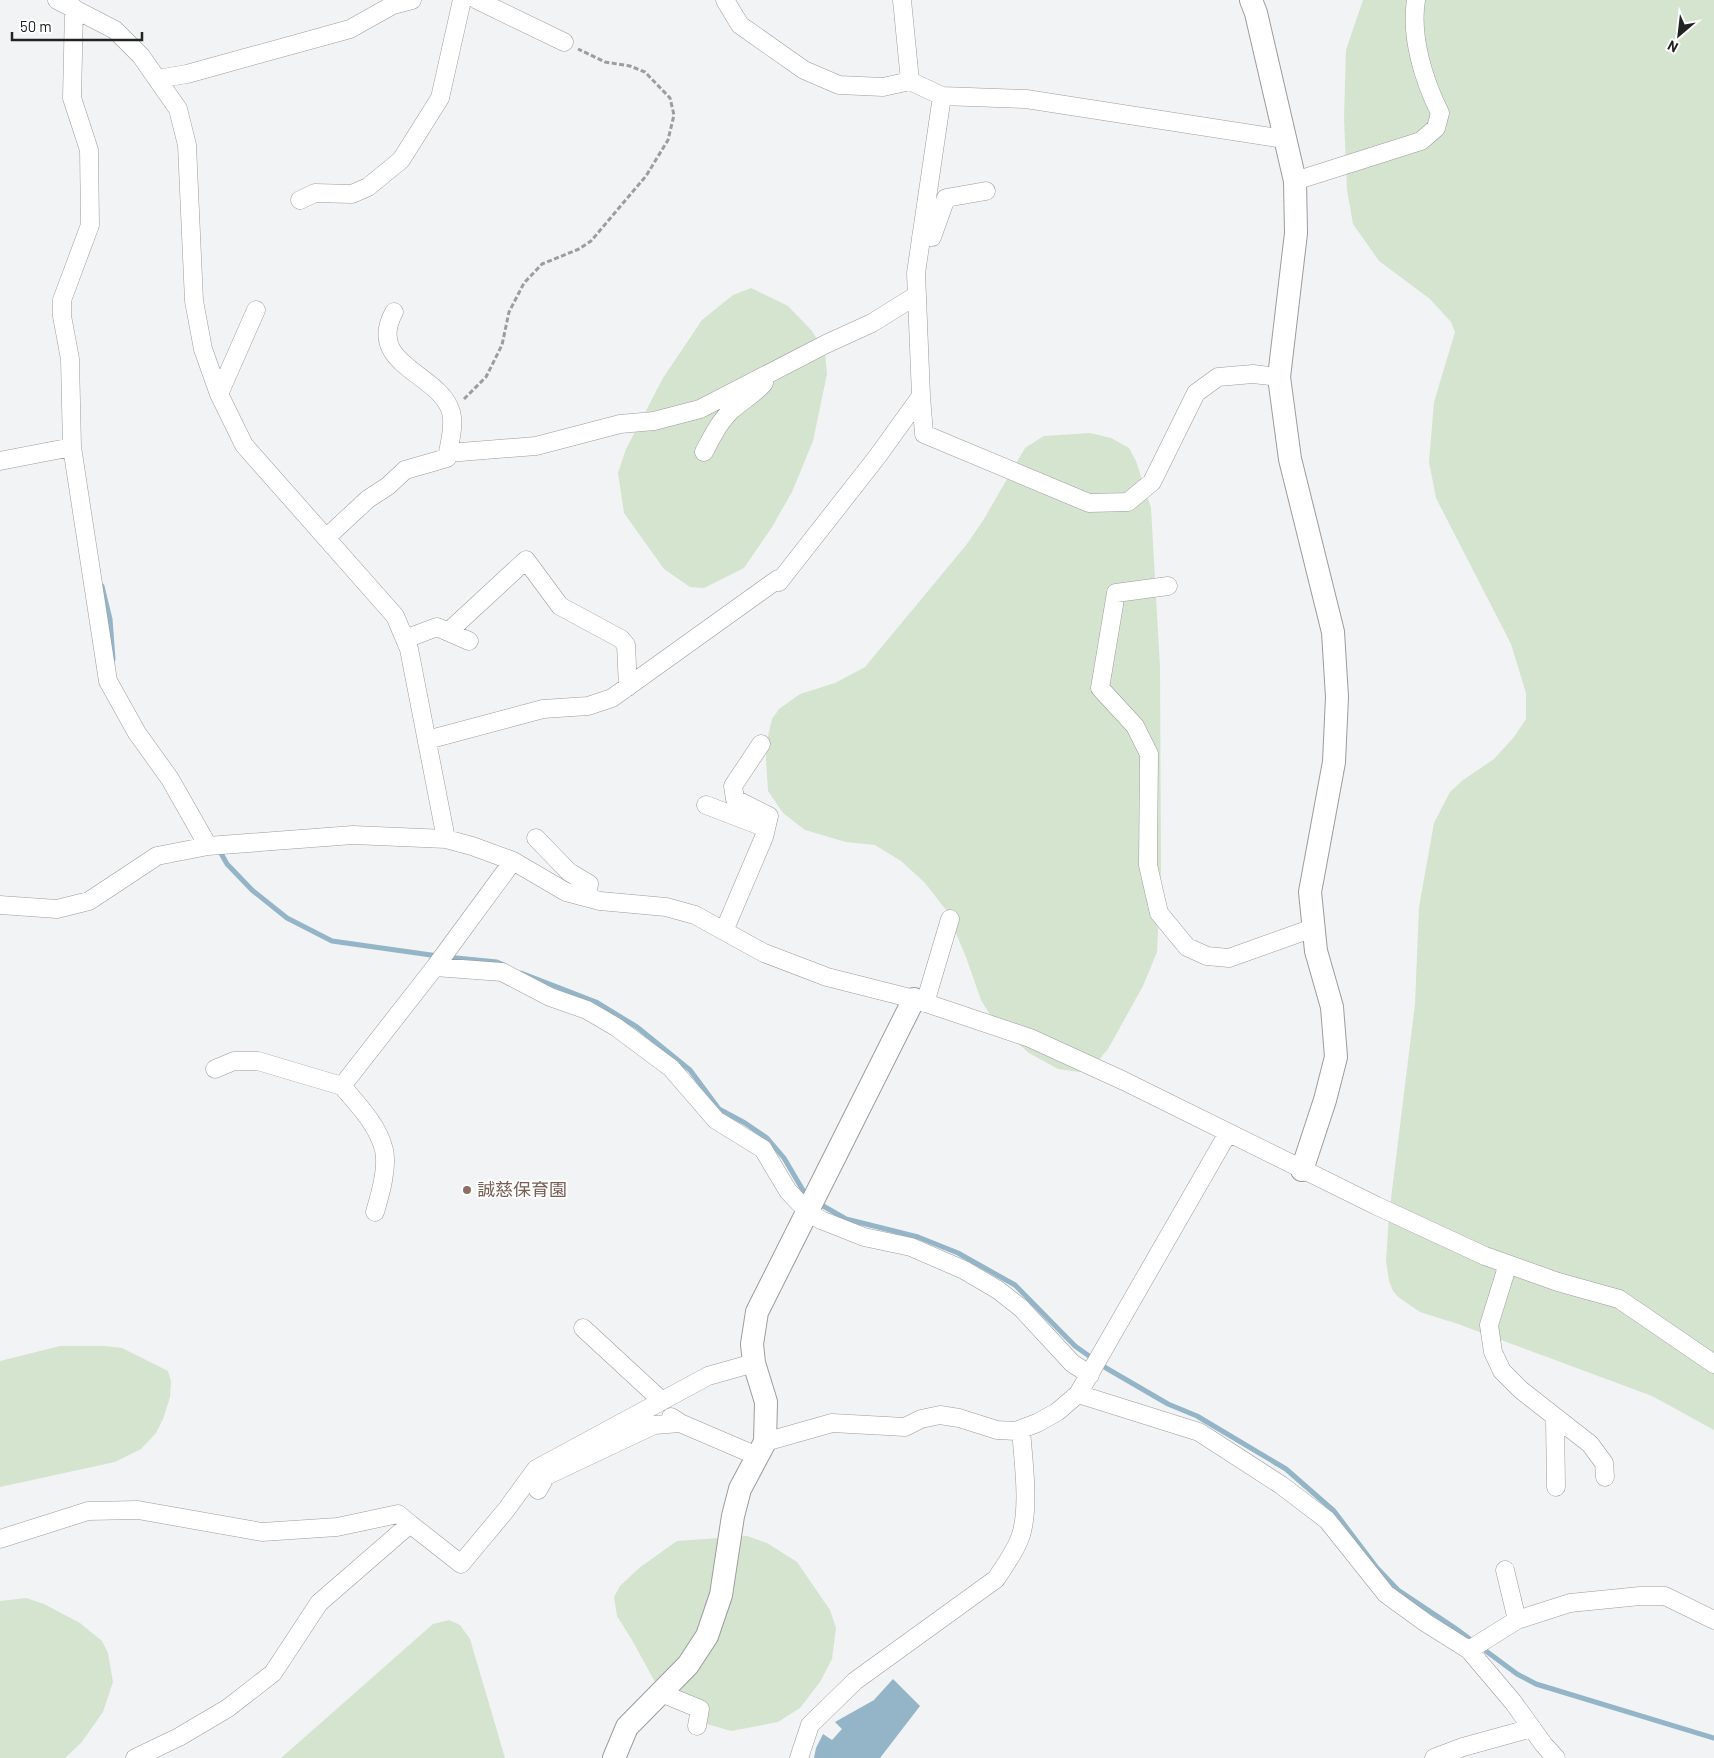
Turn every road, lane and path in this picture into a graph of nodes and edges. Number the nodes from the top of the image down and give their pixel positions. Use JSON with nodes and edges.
{"nodes":[{"id":1,"x":58,"y":0,"type":"edge"},
{"id":2,"x":412,"y":0,"type":"edge"},
{"id":3,"x":462,"y":0,"type":"edge"},
{"id":4,"x":477,"y":0,"type":"edge"},
{"id":5,"x":725,"y":0,"type":"edge"},
{"id":6,"x":902,"y":0,"type":"edge"},
{"id":7,"x":1251,"y":0,"type":"edge"},
{"id":8,"x":1416,"y":0,"type":"edge"},
{"id":9,"x":74,"y":8,"type":"junction"},
{"id":10,"x":564,"y":42,"type":"joint"},
{"id":11,"x":157,"y":79,"type":"junction"},
{"id":12,"x":910,"y":80,"type":"junction"},
{"id":13,"x":942,"y":96,"type":"junction"},
{"id":14,"x":1284,"y":139,"type":"junction"},
{"id":15,"x":1295,"y":181,"type":"junction"},
{"id":16,"x":986,"y":191,"type":"dead end"},
{"id":17,"x":300,"y":200,"type":"dead end"},
{"id":18,"x":921,"y":237,"type":"junction"},
{"id":19,"x":916,"y":294,"type":"junction"},
{"id":20,"x":256,"y":310,"type":"dead end"},
{"id":21,"x":394,"y":312,"type":"dead end"},
{"id":22,"x":774,"y":371,"type":"junction"},
{"id":23,"x":1279,"y":377,"type":"junction"},
{"id":24,"x":219,"y":394,"type":"junction"},
{"id":25,"x":921,"y":396,"type":"junction"},
{"id":26,"x":451,"y":411,"type":"junction"},
{"id":27,"x":72,"y":447,"type":"junction"},
{"id":28,"x":704,"y":452,"type":"dead end"},
{"id":29,"x":448,"y":453,"type":"junction"},
{"id":30,"x":0,"y":461,"type":"edge"},
{"id":31,"x":326,"y":538,"type":"junction"},
{"id":32,"x":1168,"y":586,"type":"dead end"},
{"id":33,"x":448,"y":632,"type":"junction"},
{"id":34,"x":404,"y":639,"type":"junction"},
{"id":35,"x":469,"y":641,"type":"dead end"},
{"id":36,"x":628,"y":687,"type":"junction"},
{"id":37,"x":427,"y":740,"type":"junction"},
{"id":38,"x":761,"y":744,"type":"dead end"},
{"id":39,"x":706,"y":805,"type":"dead end"},
{"id":40,"x":766,"y":828,"type":"junction"},
{"id":41,"x":536,"y":838,"type":"dead end"},
{"id":42,"x":446,"y":839,"type":"junction"},
{"id":43,"x":208,"y":846,"type":"junction"},
{"id":44,"x":513,"y":861,"type":"junction"},
{"id":45,"x":587,"y":898,"type":"junction"},
{"id":46,"x":0,"y":905,"type":"edge"},
{"id":47,"x":950,"y":919,"type":"dead end"},
{"id":48,"x":1313,"y":928,"type":"junction"},
{"id":49,"x":724,"y":931,"type":"junction"},
{"id":50,"x":435,"y":967,"type":"junction"},
{"id":51,"x":920,"y":1001,"type":"junction"},
{"id":52,"x":215,"y":1069,"type":"dead end"},
{"id":53,"x":342,"y":1086,"type":"junction"},
{"id":54,"x":1228,"y":1133,"type":"junction"},
{"id":55,"x":1302,"y":1170,"type":"junction"},
{"id":56,"x":375,"y":1212,"type":"dead end"},
{"id":57,"x":808,"y":1212,"type":"junction"},
{"id":58,"x":1508,"y":1264,"type":"junction"},
{"id":59,"x":583,"y":1328,"type":"dead end"},
{"id":60,"x":754,"y":1363,"type":"junction"},
{"id":61,"x":1714,"y":1364,"type":"edge"},
{"id":62,"x":1090,"y":1376,"type":"junction"},
{"id":63,"x":1078,"y":1394,"type":"junction"},
{"id":64,"x":658,"y":1403,"type":"junction"},
{"id":65,"x":1555,"y":1417,"type":"junction"},
{"id":66,"x":680,"y":1423,"type":"junction"},
{"id":67,"x":1021,"y":1429,"type":"junction"},
{"id":68,"x":761,"y":1449,"type":"junction"},
{"id":69,"x":1605,"y":1477,"type":"dead end"},
{"id":70,"x":1556,"y":1487,"type":"dead end"},
{"id":71,"x":538,"y":1490,"type":"dead end"},
{"id":72,"x":410,"y":1524,"type":"junction"},
{"id":73,"x":0,"y":1539,"type":"edge"},
{"id":74,"x":1505,"y":1570,"type":"dead end"},
{"id":75,"x":1517,"y":1620,"type":"junction"},
{"id":76,"x":1714,"y":1620,"type":"edge"},
{"id":77,"x":1470,"y":1650,"type":"junction"},
{"id":78,"x":661,"y":1693,"type":"junction"},
{"id":79,"x":697,"y":1726,"type":"dead end"},
{"id":80,"x":1532,"y":1728,"type":"junction"},
{"id":81,"x":135,"y":1758,"type":"edge"},
{"id":82,"x":614,"y":1758,"type":"edge"},
{"id":83,"x":798,"y":1758,"type":"edge"},
{"id":84,"x":1434,"y":1758,"type":"edge"},
{"id":85,"x":1556,"y":1758,"type":"edge"}],
"edges":[{"from":1,"to":9,"type":"street"},
{"from":2,"to":11,"type":"street"},
{"from":3,"to":17,"type":"street"},
{"from":4,"to":10,"type":"street"},
{"from":5,"to":12,"type":"street"},
{"from":6,"to":12,"type":"street"},
{"from":7,"to":14,"type":"street"},
{"from":8,"to":15,"type":"street"},
{"from":9,"to":11,"type":"street"},
{"from":9,"to":27,"type":"street"},
{"from":10,"to":26,"type":"path"},
{"from":11,"to":24,"type":"street"},
{"from":12,"to":13,"type":"street"},
{"from":13,"to":14,"type":"street"},
{"from":13,"to":18,"type":"street"},
{"from":14,"to":15,"type":"street"},
{"from":15,"to":23,"type":"street"},
{"from":16,"to":18,"type":"street"},
{"from":18,"to":19,"type":"street"},
{"from":19,"to":22,"type":"street"},
{"from":19,"to":25,"type":"street"},
{"from":20,"to":24,"type":"street"},
{"from":21,"to":26,"type":"street"},
{"from":22,"to":28,"type":"street"},
{"from":22,"to":29,"type":"street"},
{"from":23,"to":25,"type":"street"},
{"from":23,"to":48,"type":"street"},
{"from":24,"to":31,"type":"street"},
{"from":25,"to":36,"type":"street"},
{"from":26,"to":29,"type":"street"},
{"from":27,"to":30,"type":"street"},
{"from":27,"to":43,"type":"street"},
{"from":29,"to":31,"type":"street"},
{"from":31,"to":34,"type":"street"},
{"from":32,"to":48,"type":"street"},
{"from":33,"to":34,"type":"street"},
{"from":33,"to":35,"type":"street"},
{"from":33,"to":36,"type":"street"},
{"from":34,"to":37,"type":"street"},
{"from":36,"to":37,"type":"street"},
{"from":37,"to":42,"type":"street"},
{"from":38,"to":40,"type":"street"},
{"from":39,"to":40,"type":"street"},
{"from":40,"to":49,"type":"street"},
{"from":41,"to":45,"type":"street"},
{"from":42,"to":43,"type":"street"},
{"from":42,"to":44,"type":"street"},
{"from":43,"to":46,"type":"street"},
{"from":44,"to":45,"type":"street"},
{"from":44,"to":50,"type":"street"},
{"from":45,"to":49,"type":"street"},
{"from":47,"to":51,"type":"street"},
{"from":48,"to":55,"type":"street"},
{"from":49,"to":51,"type":"street"},
{"from":50,"to":53,"type":"street"},
{"from":50,"to":57,"type":"street"},
{"from":51,"to":54,"type":"street"},
{"from":51,"to":57,"type":"street"},
{"from":52,"to":53,"type":"street"},
{"from":53,"to":56,"type":"street"},
{"from":54,"to":55,"type":"street"},
{"from":54,"to":62,"type":"street"},
{"from":55,"to":58,"type":"street"},
{"from":57,"to":60,"type":"street"},
{"from":57,"to":62,"type":"street"},
{"from":58,"to":61,"type":"street"},
{"from":58,"to":65,"type":"street"},
{"from":59,"to":64,"type":"street"},
{"from":60,"to":64,"type":"street"},
{"from":60,"to":68,"type":"street"},
{"from":62,"to":63,"type":"street"},
{"from":63,"to":67,"type":"street"},
{"from":63,"to":77,"type":"street"},
{"from":64,"to":66,"type":"street"},
{"from":64,"to":72,"type":"street"},
{"from":65,"to":69,"type":"street"},
{"from":65,"to":70,"type":"street"},
{"from":66,"to":68,"type":"street"},
{"from":66,"to":71,"type":"street"},
{"from":67,"to":68,"type":"street"},
{"from":67,"to":83,"type":"street"},
{"from":68,"to":78,"type":"street"},
{"from":72,"to":73,"type":"street"},
{"from":72,"to":81,"type":"street"},
{"from":74,"to":75,"type":"street"},
{"from":75,"to":76,"type":"street"},
{"from":75,"to":77,"type":"street"},
{"from":77,"to":80,"type":"street"},
{"from":78,"to":79,"type":"street"},
{"from":78,"to":82,"type":"street"},
{"from":80,"to":84,"type":"street"},
{"from":80,"to":85,"type":"street"}]}
